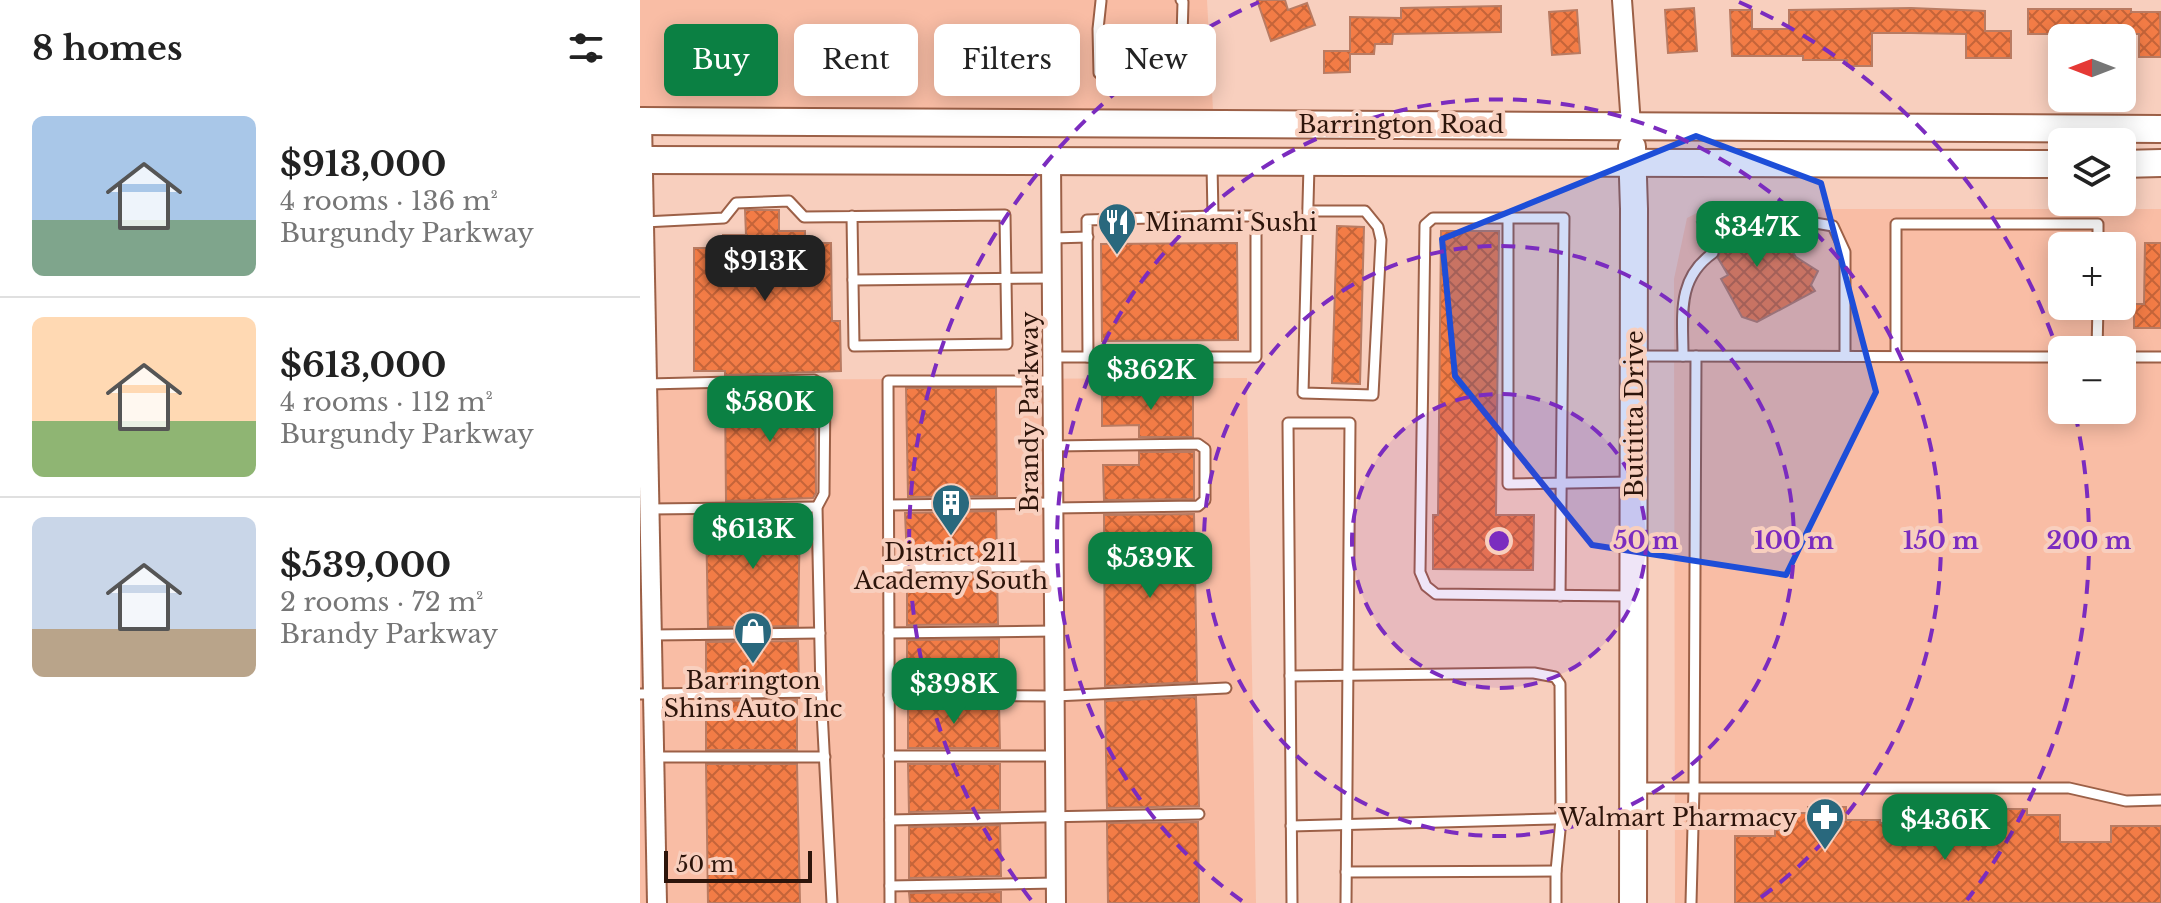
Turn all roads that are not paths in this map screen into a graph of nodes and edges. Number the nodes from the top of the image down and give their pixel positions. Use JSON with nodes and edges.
{"nodes":[{"id":1,"x":1181,"y":0,"type":"edge"},
{"id":2,"x":1622,"y":0,"type":"edge"},
{"id":3,"x":1101,"y":1,"type":"edge"},
{"id":4,"x":641,"y":121,"type":"edge"},
{"id":5,"x":1631,"y":125,"type":"junction"},
{"id":6,"x":2161,"y":129,"type":"edge"},
{"id":7,"x":641,"y":160,"type":"edge"},
{"id":8,"x":1051,"y":160,"type":"junction"},
{"id":9,"x":1212,"y":162,"type":"junction"},
{"id":10,"x":1309,"y":163,"type":"junction"},
{"id":11,"x":2161,"y":163,"type":"edge"},
{"id":12,"x":1632,"y":164,"type":"junction"},
{"id":13,"x":2048,"y":164,"type":"edge"},
{"id":14,"x":2136,"y":164,"type":"edge"},
{"id":15,"x":1309,"y":211,"type":"junction"},
{"id":16,"x":852,"y":216,"type":"junction"},
{"id":17,"x":1213,"y":216,"type":"junction"},
{"id":18,"x":1508,"y":218,"type":"junction"},
{"id":19,"x":644,"y":222,"type":"junction"},
{"id":20,"x":1750,"y":227,"type":"dead end"},
{"id":21,"x":2098,"y":232,"type":"edge"},
{"id":22,"x":1088,"y":237,"type":"junction"},
{"id":23,"x":1053,"y":238,"type":"junction"},
{"id":24,"x":1713,"y":253,"type":"dead end"},
{"id":25,"x":1053,"y":278,"type":"junction"},
{"id":26,"x":853,"y":280,"type":"junction"},
{"id":27,"x":1006,"y":280,"type":"junction"},
{"id":28,"x":643,"y":287,"type":"edge"},
{"id":29,"x":1633,"y":356,"type":"junction"},
{"id":30,"x":1683,"y":356,"type":"junction"},
{"id":31,"x":1696,"y":356,"type":"junction"},
{"id":32,"x":1845,"y":356,"type":"junction"},
{"id":33,"x":1896,"y":356,"type":"junction"},
{"id":34,"x":1053,"y":357,"type":"junction"},
{"id":35,"x":1088,"y":357,"type":"junction"},
{"id":36,"x":2048,"y":357,"type":"edge"},
{"id":37,"x":2136,"y":357,"type":"edge"},
{"id":38,"x":2161,"y":357,"type":"edge"},
{"id":39,"x":645,"y":373,"type":"edge"},
{"id":40,"x":1054,"y":381,"type":"junction"},
{"id":41,"x":1054,"y":446,"type":"junction"},
{"id":42,"x":1633,"y":482,"type":"junction"},
{"id":43,"x":1562,"y":483,"type":"junction"},
{"id":44,"x":646,"y":503,"type":"edge"},
{"id":45,"x":889,"y":505,"type":"junction"},
{"id":46,"x":1054,"y":505,"type":"junction"},
{"id":47,"x":817,"y":507,"type":"junction"},
{"id":48,"x":646,"y":565,"type":"edge"},
{"id":49,"x":889,"y":567,"type":"junction"},
{"id":50,"x":1054,"y":567,"type":"junction"},
{"id":51,"x":1560,"y":596,"type":"junction"},
{"id":52,"x":1633,"y":596,"type":"junction"},
{"id":53,"x":1054,"y":631,"type":"junction"},
{"id":54,"x":649,"y":632,"type":"edge"},
{"id":55,"x":820,"y":633,"type":"junction"},
{"id":56,"x":889,"y":633,"type":"junction"},
{"id":57,"x":1290,"y":676,"type":"junction"},
{"id":58,"x":1348,"y":676,"type":"junction"},
{"id":59,"x":1226,"y":688,"type":"dead end"},
{"id":60,"x":821,"y":692,"type":"junction"},
{"id":61,"x":647,"y":694,"type":"edge"},
{"id":62,"x":889,"y":695,"type":"junction"},
{"id":63,"x":1055,"y":696,"type":"junction"},
{"id":64,"x":889,"y":756,"type":"junction"},
{"id":65,"x":1055,"y":756,"type":"junction"},
{"id":66,"x":654,"y":757,"type":"junction"},
{"id":67,"x":825,"y":757,"type":"junction"},
{"id":68,"x":1633,"y":788,"type":"junction"},
{"id":69,"x":1694,"y":788,"type":"junction"},
{"id":70,"x":2161,"y":800,"type":"edge"},
{"id":71,"x":1199,"y":814,"type":"dead end"},
{"id":72,"x":1055,"y":816,"type":"junction"},
{"id":73,"x":1633,"y":817,"type":"junction"},
{"id":74,"x":890,"y":820,"type":"junction"},
{"id":75,"x":1561,"y":820,"type":"junction"},
{"id":76,"x":1347,"y":825,"type":"junction"},
{"id":77,"x":1291,"y":826,"type":"junction"},
{"id":78,"x":1556,"y":871,"type":"junction"},
{"id":79,"x":1346,"y":872,"type":"junction"},
{"id":80,"x":1056,"y":883,"type":"junction"},
{"id":81,"x":890,"y":886,"type":"junction"},
{"id":82,"x":657,"y":903,"type":"edge"},
{"id":83,"x":832,"y":903,"type":"edge"},
{"id":84,"x":890,"y":903,"type":"edge"},
{"id":85,"x":1056,"y":903,"type":"edge"},
{"id":86,"x":1292,"y":903,"type":"edge"},
{"id":87,"x":1346,"y":903,"type":"edge"},
{"id":88,"x":1556,"y":903,"type":"edge"},
{"id":89,"x":1633,"y":903,"type":"edge"},
{"id":90,"x":1691,"y":903,"type":"edge"}],
"edges":[{"from":1,"to":3,"type":"lane"},
{"from":2,"to":5,"type":"street"},
{"from":4,"to":5,"type":"main road","name":"Barrington Road"},
{"from":4,"to":7,"type":"street"},
{"from":5,"to":6,"type":"main road","name":"Barrington Road"},
{"from":5,"to":12,"type":"main road","name":"Buttitta Drive"},
{"from":7,"to":8,"type":"main road","name":"Barrington Road"},
{"from":7,"to":19,"type":"street"},
{"from":8,"to":9,"type":"main road","name":"Barrington Road"},
{"from":8,"to":23,"type":"street","name":"Brandy Parkway"},
{"from":9,"to":10,"type":"main road","name":"Barrington Road"},
{"from":9,"to":17,"type":"lane"},
{"from":10,"to":12,"type":"main road","name":"Barrington Road"},
{"from":10,"to":15,"type":"lane"},
{"from":11,"to":14,"type":"main road"},
{"from":12,"to":13,"type":"main road","name":"Barrington Road"},
{"from":12,"to":29,"type":"main road","name":"Buttitta Drive"},
{"from":15,"to":15,"type":"lane"},
{"from":16,"to":19,"type":"lane"},
{"from":16,"to":26,"type":"lane"},
{"from":16,"to":27,"type":"lane"},
{"from":17,"to":22,"type":"lane"},
{"from":17,"to":35,"type":"lane"},
{"from":18,"to":43,"type":"lane"},
{"from":18,"to":43,"type":"lane"},
{"from":18,"to":51,"type":"lane"},
{"from":19,"to":28,"type":"street"},
{"from":20,"to":32,"type":"lane"},
{"from":21,"to":33,"type":"lane"},
{"from":22,"to":23,"type":"lane"},
{"from":22,"to":35,"type":"lane"},
{"from":23,"to":25,"type":"street","name":"Brandy Parkway"},
{"from":24,"to":30,"type":"lane"},
{"from":25,"to":27,"type":"lane"},
{"from":25,"to":34,"type":"street","name":"Brandy Parkway"},
{"from":26,"to":27,"type":"lane"},
{"from":26,"to":27,"type":"lane"},
{"from":28,"to":39,"type":"street"},
{"from":29,"to":30,"type":"lane"},
{"from":29,"to":42,"type":"main road","name":"Buttitta Drive"},
{"from":30,"to":31,"type":"lane"},
{"from":31,"to":32,"type":"lane"},
{"from":31,"to":69,"type":"lane"},
{"from":32,"to":33,"type":"lane"},
{"from":33,"to":36,"type":"lane"},
{"from":34,"to":35,"type":"lane"},
{"from":34,"to":40,"type":"street","name":"Brandy Parkway"},
{"from":37,"to":38,"type":"lane"},
{"from":39,"to":44,"type":"street"},
{"from":39,"to":47,"type":"lane"},
{"from":40,"to":41,"type":"street","name":"Brandy Parkway"},
{"from":40,"to":45,"type":"lane"},
{"from":41,"to":46,"type":"street","name":"Brandy Parkway"},
{"from":41,"to":46,"type":"lane"},
{"from":42,"to":43,"type":"lane"},
{"from":42,"to":52,"type":"main road","name":"Buttitta Drive"},
{"from":43,"to":51,"type":"lane"},
{"from":44,"to":47,"type":"lane"},
{"from":44,"to":48,"type":"street"},
{"from":45,"to":46,"type":"lane"},
{"from":45,"to":49,"type":"lane"},
{"from":46,"to":50,"type":"street","name":"Brandy Parkway"},
{"from":47,"to":55,"type":"lane"},
{"from":48,"to":54,"type":"street"},
{"from":49,"to":50,"type":"lane"},
{"from":49,"to":56,"type":"lane"},
{"from":50,"to":53,"type":"street","name":"Brandy Parkway"},
{"from":51,"to":52,"type":"lane"},
{"from":52,"to":68,"type":"main road","name":"Buttitta Drive"},
{"from":53,"to":56,"type":"lane"},
{"from":53,"to":63,"type":"street","name":"Brandy Parkway"},
{"from":54,"to":55,"type":"lane"},
{"from":54,"to":61,"type":"street"},
{"from":55,"to":60,"type":"lane"},
{"from":56,"to":62,"type":"lane"},
{"from":57,"to":58,"type":"lane"},
{"from":57,"to":58,"type":"lane"},
{"from":57,"to":77,"type":"lane"},
{"from":58,"to":75,"type":"lane"},
{"from":58,"to":76,"type":"lane"},
{"from":59,"to":63,"type":"lane"},
{"from":60,"to":61,"type":"lane"},
{"from":60,"to":67,"type":"lane"},
{"from":61,"to":66,"type":"street"},
{"from":62,"to":63,"type":"lane"},
{"from":62,"to":64,"type":"lane"},
{"from":63,"to":65,"type":"street","name":"Brandy Parkway"},
{"from":64,"to":65,"type":"lane"},
{"from":64,"to":74,"type":"lane"},
{"from":65,"to":72,"type":"street","name":"Brandy Parkway"},
{"from":66,"to":67,"type":"lane"},
{"from":66,"to":82,"type":"street"},
{"from":67,"to":83,"type":"lane"},
{"from":68,"to":69,"type":"lane"},
{"from":68,"to":73,"type":"main road","name":"Buttitta Drive"},
{"from":69,"to":70,"type":"lane"},
{"from":69,"to":90,"type":"lane"},
{"from":71,"to":72,"type":"lane"},
{"from":72,"to":74,"type":"lane"},
{"from":72,"to":80,"type":"street","name":"Brandy Parkway"},
{"from":73,"to":75,"type":"lane"},
{"from":73,"to":89,"type":"main road","name":"Buttitta Drive"},
{"from":74,"to":81,"type":"lane"},
{"from":75,"to":76,"type":"lane"},
{"from":75,"to":78,"type":"lane"},
{"from":76,"to":77,"type":"lane"},
{"from":76,"to":79,"type":"lane"},
{"from":77,"to":86,"type":"lane"},
{"from":78,"to":79,"type":"lane"},
{"from":78,"to":88,"type":"lane"},
{"from":79,"to":87,"type":"lane"},
{"from":80,"to":81,"type":"lane"},
{"from":80,"to":85,"type":"street","name":"Brandy Parkway"},
{"from":81,"to":84,"type":"lane"}]}
